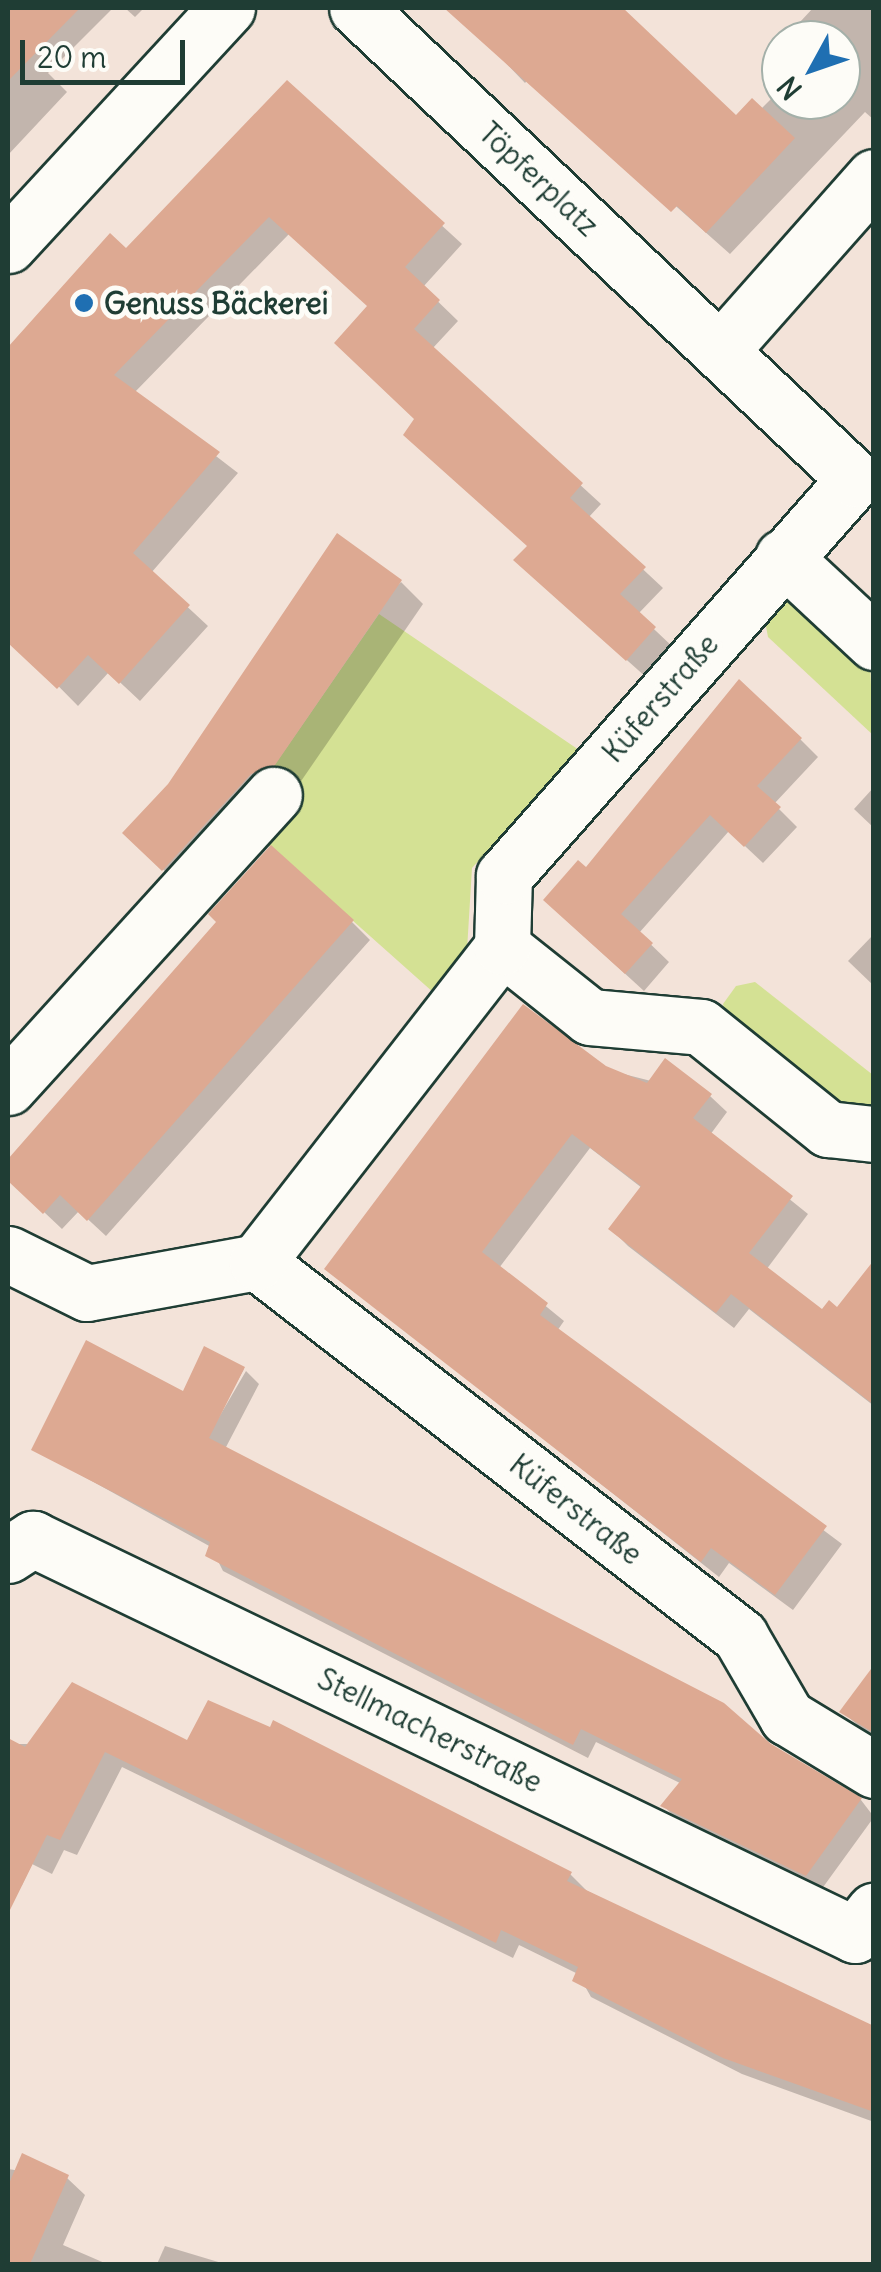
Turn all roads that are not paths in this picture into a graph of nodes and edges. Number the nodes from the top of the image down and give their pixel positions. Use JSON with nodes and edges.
{"nodes":[{"id":1,"x":227,"y":8,"type":"edge"},
{"id":2,"x":357,"y":8,"type":"edge"},
{"id":3,"x":874,"y":177,"type":"edge"},
{"id":4,"x":8,"y":246,"type":"edge"},
{"id":5,"x":720,"y":351,"type":"junction"},
{"id":6,"x":812,"y":416,"type":"joint"},
{"id":7,"x":783,"y":558,"type":"junction"},
{"id":8,"x":874,"y":642,"type":"edge"},
{"id":9,"x":274,"y":794,"type":"dead end"},
{"id":10,"x":502,"y":947,"type":"junction"},
{"id":11,"x":8,"y":1086,"type":"edge"},
{"id":12,"x":874,"y":1134,"type":"edge"},
{"id":13,"x":8,"y":1254,"type":"edge"},
{"id":14,"x":257,"y":1262,"type":"junction"},
{"id":15,"x":8,"y":1555,"type":"edge"},
{"id":16,"x":874,"y":1770,"type":"edge"},
{"id":17,"x":867,"y":1931,"type":"edge"}],
"edges":[{"from":1,"to":4,"type":"street"},
{"from":2,"to":5,"type":"street","name":"Töpferplatz"},
{"from":3,"to":5,"type":"street"},
{"from":5,"to":6,"type":"street","name":"Töpferplatz"},
{"from":6,"to":7,"type":"street","name":"Küferstraße"},
{"from":7,"to":8,"type":"street"},
{"from":7,"to":10,"type":"street","name":"Küferstraße"},
{"from":9,"to":11,"type":"street"},
{"from":10,"to":12,"type":"street"},
{"from":10,"to":14,"type":"street"},
{"from":13,"to":14,"type":"street"},
{"from":14,"to":16,"type":"street","name":"Küferstraße"},
{"from":15,"to":17,"type":"street","name":"Stellmacherstraße"}]}
